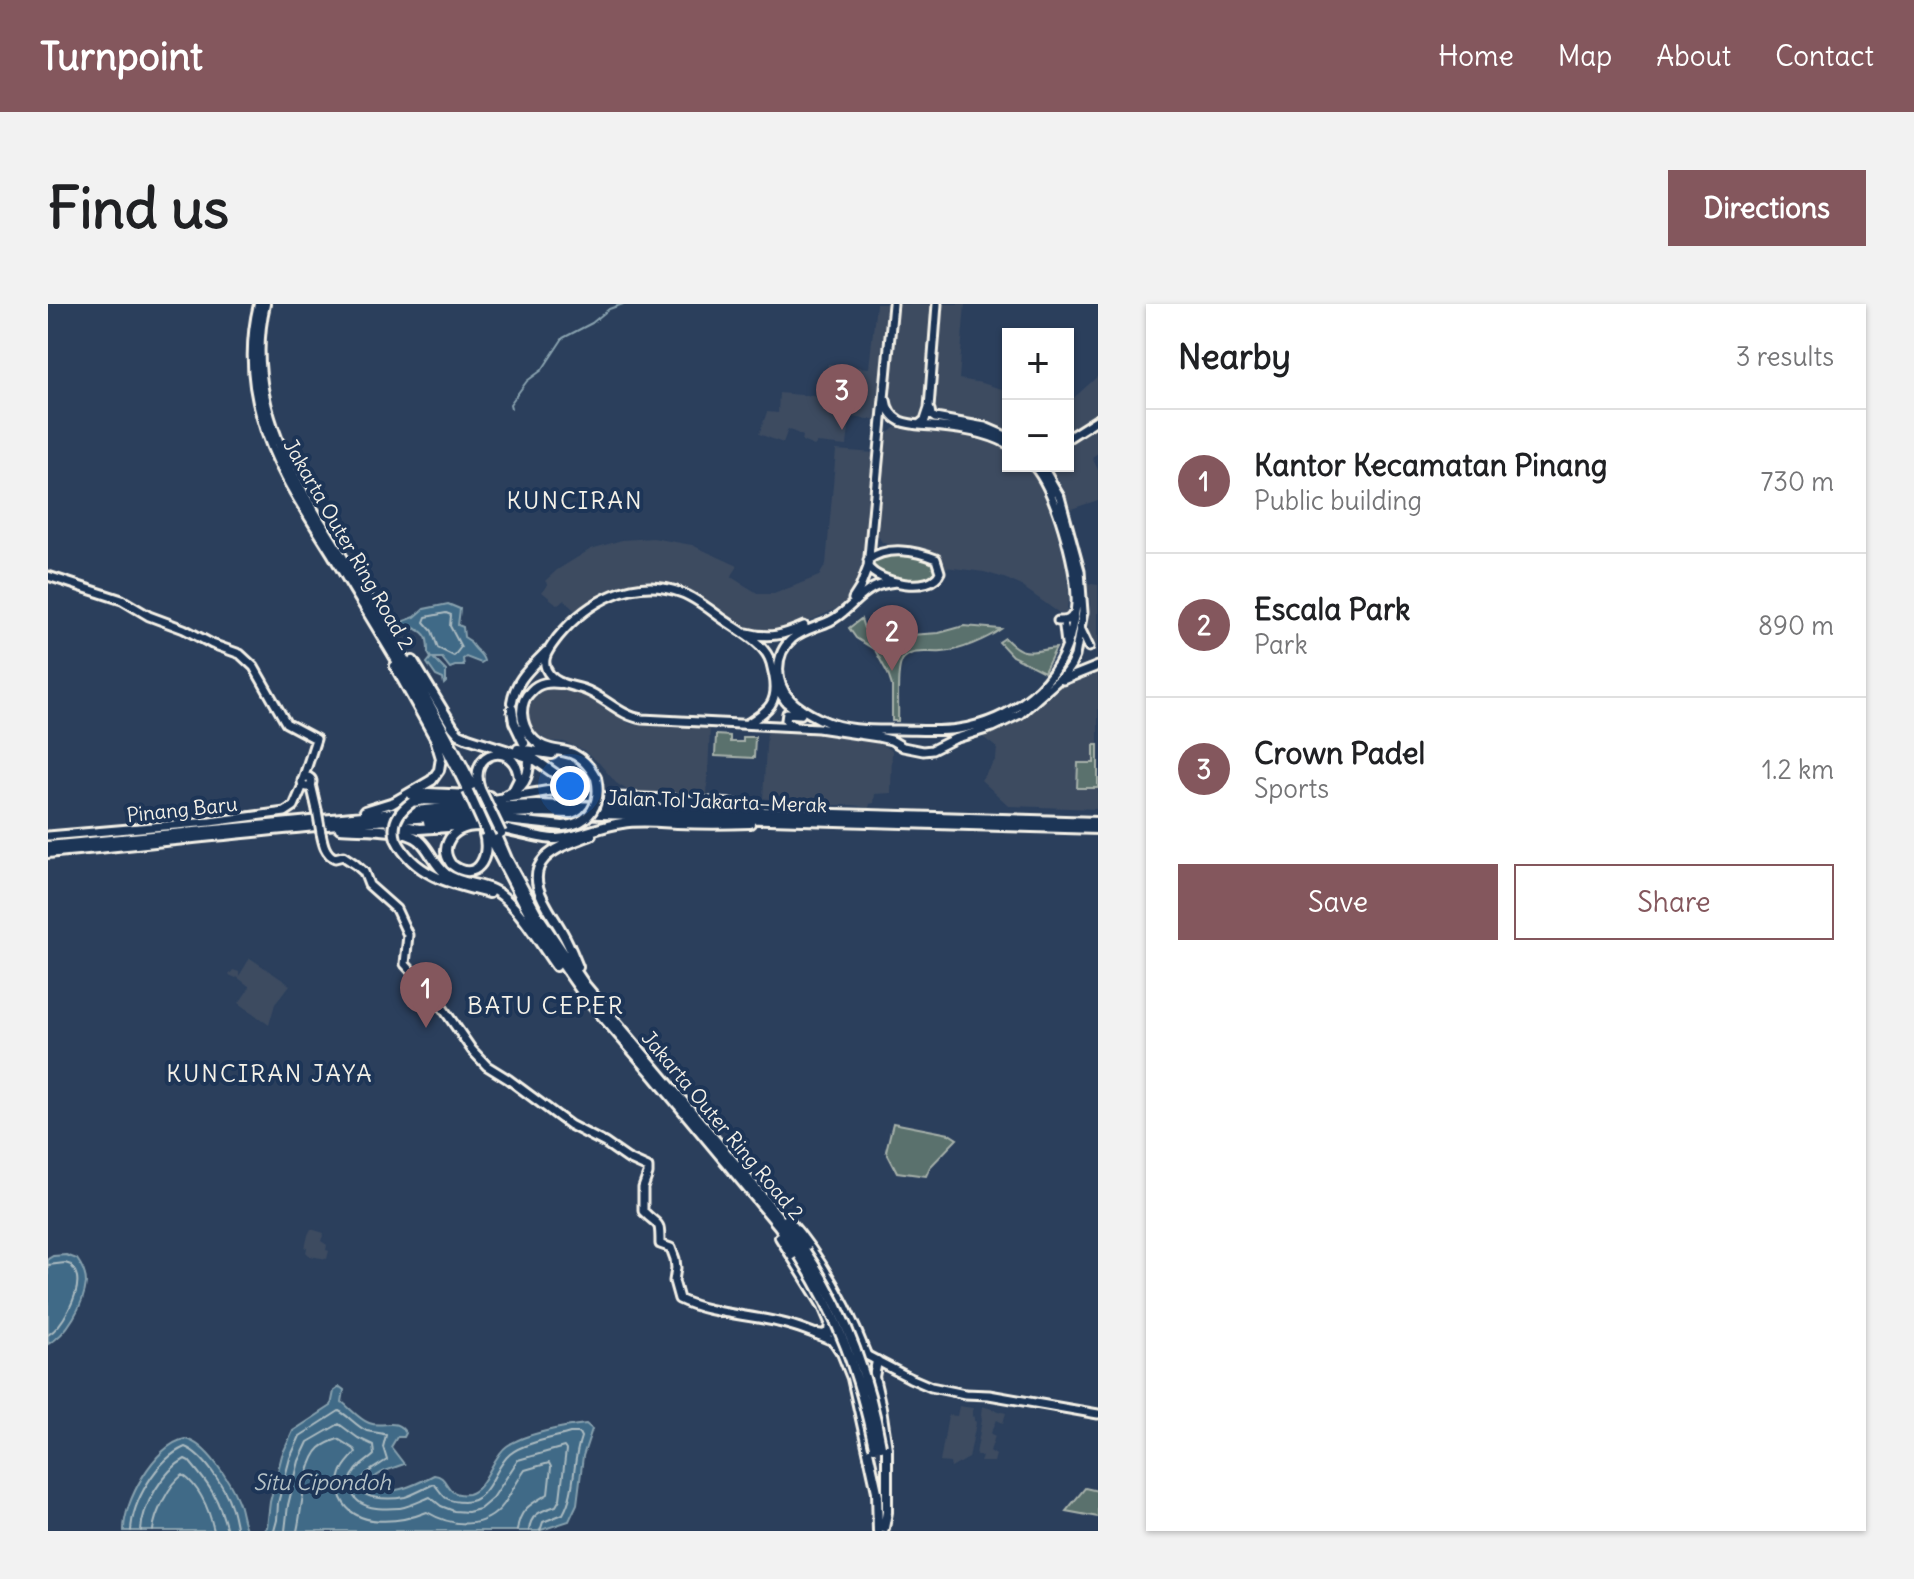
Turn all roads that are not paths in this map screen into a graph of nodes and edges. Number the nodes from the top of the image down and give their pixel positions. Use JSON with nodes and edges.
{"nodes":[{"id":1,"x":259,"y":304,"type":"edge"},
{"id":2,"x":265,"y":304,"type":"edge"},
{"id":3,"x":893,"y":304,"type":"edge"},
{"id":4,"x":937,"y":304,"type":"edge"},
{"id":5,"x":886,"y":381,"type":"junction"},
{"id":6,"x":929,"y":408,"type":"junction"},
{"id":7,"x":1098,"y":419,"type":"edge"},
{"id":8,"x":920,"y":424,"type":"junction"},
{"id":9,"x":1002,"y":434,"type":"edge"},
{"id":10,"x":1074,"y":434,"type":"edge"},
{"id":11,"x":1002,"y":441,"type":"edge"},
{"id":12,"x":283,"y":462,"type":"junction"},
{"id":13,"x":1039,"y":472,"type":"edge"},
{"id":14,"x":1045,"y":472,"type":"edge"},
{"id":15,"x":868,"y":563,"type":"junction"},
{"id":16,"x":48,"y":576,"type":"edge"},
{"id":17,"x":896,"y":582,"type":"junction"},
{"id":18,"x":367,"y":602,"type":"junction"},
{"id":19,"x":1075,"y":611,"type":"junction"},
{"id":20,"x":1080,"y":628,"type":"junction"},
{"id":21,"x":741,"y":631,"type":"junction"},
{"id":22,"x":1066,"y":646,"type":"junction"},
{"id":23,"x":1089,"y":647,"type":"dead end"},
{"id":24,"x":546,"y":652,"type":"junction"},
{"id":25,"x":1098,"y":666,"type":"edge"},
{"id":26,"x":560,"y":683,"type":"junction"},
{"id":27,"x":1049,"y":684,"type":"junction"},
{"id":28,"x":776,"y":687,"type":"junction"},
{"id":29,"x":810,"y":719,"type":"junction"},
{"id":30,"x":830,"y":723,"type":"junction"},
{"id":31,"x":747,"y":724,"type":"junction"},
{"id":32,"x":803,"y":727,"type":"junction"},
{"id":33,"x":922,"y":730,"type":"junction"},
{"id":34,"x":891,"y":740,"type":"junction"},
{"id":35,"x":479,"y":742,"type":"junction"},
{"id":36,"x":524,"y":743,"type":"dead end"},
{"id":37,"x":529,"y":760,"type":"dead end"},
{"id":38,"x":587,"y":765,"type":"junction"},
{"id":39,"x":306,"y":783,"type":"junction"},
{"id":40,"x":471,"y":790,"type":"junction"},
{"id":41,"x":494,"y":796,"type":"junction"},
{"id":42,"x":630,"y":798,"type":"junction"},
{"id":43,"x":391,"y":804,"type":"junction"},
{"id":44,"x":788,"y":816,"type":"junction"},
{"id":45,"x":363,"y":822,"type":"junction"},
{"id":46,"x":633,"y":822,"type":"junction"},
{"id":47,"x":1098,"y":822,"type":"edge"},
{"id":48,"x":322,"y":823,"type":"junction"},
{"id":49,"x":1098,"y":829,"type":"edge"},
{"id":50,"x":491,"y":832,"type":"junction"},
{"id":51,"x":48,"y":836,"type":"edge"},
{"id":52,"x":48,"y":846,"type":"edge"},
{"id":53,"x":48,"y":853,"type":"edge"},
{"id":54,"x":516,"y":911,"type":"junction"},
{"id":55,"x":578,"y":967,"type":"junction"},
{"id":56,"x":608,"y":1023,"type":"junction"},
{"id":57,"x":643,"y":1052,"type":"junction"},
{"id":58,"x":753,"y":1185,"type":"junction"},
{"id":59,"x":754,"y":1196,"type":"junction"},
{"id":60,"x":802,"y":1253,"type":"junction"},
{"id":61,"x":830,"y":1322,"type":"junction"},
{"id":62,"x":817,"y":1334,"type":"junction"},
{"id":63,"x":846,"y":1346,"type":"junction"},
{"id":64,"x":866,"y":1355,"type":"joint"},
{"id":65,"x":877,"y":1361,"type":"junction"},
{"id":66,"x":887,"y":1367,"type":"junction"},
{"id":67,"x":874,"y":1380,"type":"junction"},
{"id":68,"x":1098,"y":1414,"type":"edge"},
{"id":69,"x":877,"y":1447,"type":"junction"},
{"id":70,"x":878,"y":1496,"type":"junction"},
{"id":71,"x":882,"y":1530,"type":"edge"}],
"edges":[{"from":1,"to":12,"type":"highway","name":"Jakarta Outer Ring Road 2"},
{"from":2,"to":12,"type":"highway","name":"Jakarta Outer Ring Road 2"},
{"from":3,"to":5,"type":"main road"},
{"from":4,"to":6,"type":"main road"},
{"from":5,"to":8,"type":"main road"},
{"from":5,"to":15,"type":"main road"},
{"from":6,"to":8,"type":"main road"},
{"from":6,"to":9,"type":"main road"},
{"from":7,"to":10,"type":"main road"},
{"from":8,"to":11,"type":"main road"},
{"from":12,"to":18,"type":"highway","name":"Jakarta Outer Ring Road 2"},
{"from":13,"to":19,"type":"main road"},
{"from":14,"to":20,"type":"main road"},
{"from":15,"to":17,"type":"main road"},
{"from":15,"to":17,"type":"main road"},
{"from":15,"to":21,"type":"main road"},
{"from":16,"to":39,"type":"main road"},
{"from":17,"to":30,"type":"main road"},
{"from":18,"to":35,"type":"highway"},
{"from":18,"to":40,"type":"highway","name":"Jakarta Outer Ring Road 2"},
{"from":18,"to":43,"type":"highway"},
{"from":19,"to":22,"type":"main road"},
{"from":19,"to":22,"type":"main road"},
{"from":20,"to":23,"type":"main road"},
{"from":20,"to":27,"type":"main road"},
{"from":21,"to":24,"type":"main road"},
{"from":21,"to":28,"type":"main road"},
{"from":22,"to":27,"type":"main road"},
{"from":24,"to":26,"type":"main road"},
{"from":24,"to":36,"type":"highway"},
{"from":25,"to":27,"type":"main road"},
{"from":26,"to":31,"type":"main road"},
{"from":26,"to":38,"type":"highway"},
{"from":27,"to":33,"type":"main road"},
{"from":27,"to":34,"type":"main road"},
{"from":28,"to":29,"type":"main road"},
{"from":28,"to":31,"type":"main road"},
{"from":29,"to":30,"type":"main road"},
{"from":29,"to":32,"type":"main road"},
{"from":30,"to":33,"type":"main road"},
{"from":31,"to":32,"type":"main road"},
{"from":32,"to":34,"type":"main road"},
{"from":33,"to":34,"type":"main road"},
{"from":35,"to":38,"type":"highway"},
{"from":35,"to":42,"type":"highway"},
{"from":37,"to":41,"type":"highway"},
{"from":38,"to":45,"type":"highway","bridge":true},
{"from":39,"to":51,"type":"main road","name":"Pinang Baru"},
{"from":39,"to":62,"type":"main road","bridge":true},
{"from":40,"to":41,"type":"highway"},
{"from":40,"to":50,"type":"highway","bridge":true},
{"from":40,"to":50,"type":"highway","name":"Jakarta Outer Ring Road 2","bridge":true},
{"from":41,"to":43,"type":"highway"},
{"from":42,"to":44,"type":"highway"},
{"from":42,"to":54,"type":"highway","bridge":true},
{"from":43,"to":48,"type":"highway"},
{"from":44,"to":45,"type":"highway","name":"Jalan Tol Jakarta–Merak"},
{"from":44,"to":46,"type":"highway"},
{"from":44,"to":47,"type":"highway","name":"Jalan Tol Jakarta–Merak"},
{"from":44,"to":48,"type":"highway","name":"Jalan Tol Jakarta–Merak"},
{"from":44,"to":49,"type":"highway","name":"Jalan Tol Jakarta–Merak"},
{"from":45,"to":48,"type":"highway","name":"Jalan Tol Jakarta–Merak"},
{"from":46,"to":50,"type":"highway"},
{"from":46,"to":55,"type":"highway"},
{"from":48,"to":52,"type":"highway","name":"Jalan Tol Jakarta–Merak"},
{"from":48,"to":53,"type":"highway","name":"Jalan Tol Jakarta–Merak"},
{"from":48,"to":54,"type":"highway"},
{"from":50,"to":55,"type":"highway"},
{"from":50,"to":56,"type":"highway","name":"Jakarta Outer Ring Road 2"},
{"from":50,"to":57,"type":"highway","name":"Jakarta Outer Ring Road 2"},
{"from":54,"to":56,"type":"highway"},
{"from":55,"to":57,"type":"highway"},
{"from":56,"to":59,"type":"highway","name":"Jakarta Outer Ring Road 2"},
{"from":57,"to":58,"type":"highway","name":"Jakarta Outer Ring Road 2"},
{"from":58,"to":60,"type":"highway","name":"Jakarta Outer Ring Road 2"},
{"from":58,"to":63,"type":"highway"},
{"from":59,"to":60,"type":"highway","name":"Jakarta Outer Ring Road 2"},
{"from":59,"to":61,"type":"highway"},
{"from":60,"to":69,"type":"highway","name":"Jakarta Outer Ring Road 2","bridge":true},
{"from":61,"to":62,"type":"highway"},
{"from":61,"to":63,"type":"highway"},
{"from":62,"to":63,"type":"main road"},
{"from":63,"to":64,"type":"highway"},
{"from":63,"to":70,"type":"highway"},
{"from":64,"to":65,"type":"main road"},
{"from":65,"to":66,"type":"main road"},
{"from":65,"to":67,"type":"highway"},
{"from":66,"to":67,"type":"highway"},
{"from":66,"to":68,"type":"main road"},
{"from":67,"to":71,"type":"highway"},
{"from":69,"to":70,"type":"highway","name":"Jakarta Outer Ring Road 2"},
{"from":69,"to":71,"type":"highway","name":"Jakarta Outer Ring Road 2"},
{"from":70,"to":71,"type":"highway","name":"Jakarta Outer Ring Road 2"}]}
